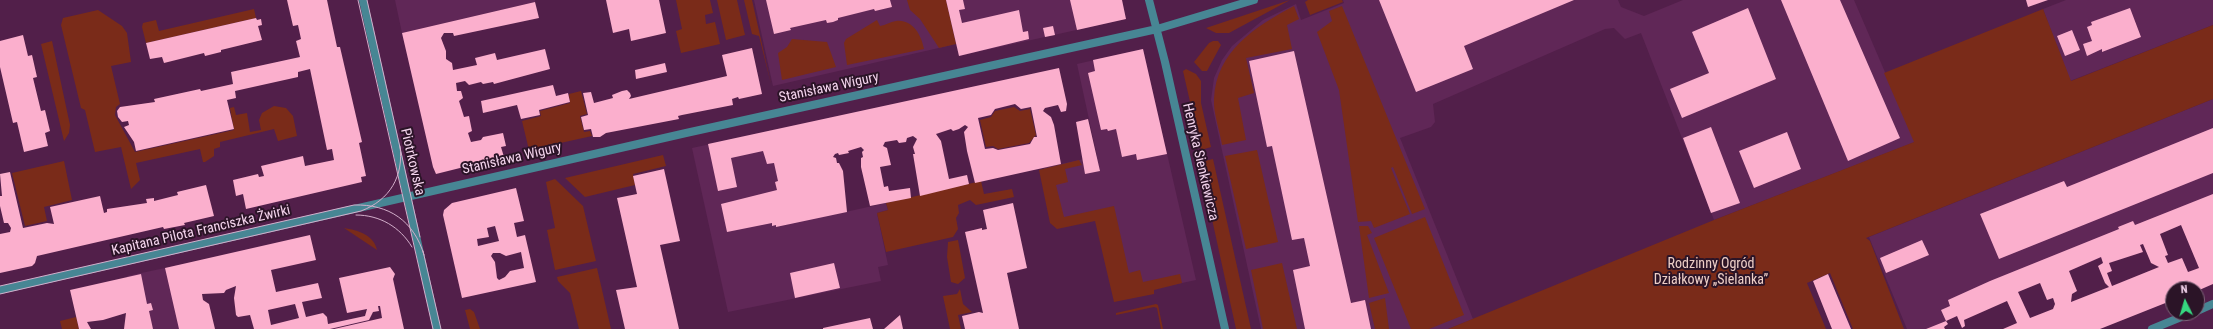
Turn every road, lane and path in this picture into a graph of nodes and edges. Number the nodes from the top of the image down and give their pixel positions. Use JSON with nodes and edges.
{"nodes":[{"id":1,"x":362,"y":0,"type":"edge"},
{"id":2,"x":1149,"y":0,"type":"edge"},
{"id":3,"x":1254,"y":0,"type":"edge"},
{"id":4,"x":1157,"y":29,"type":"junction"},
{"id":5,"x":407,"y":196,"type":"junction"},
{"id":6,"x":0,"y":290,"type":"edge"},
{"id":7,"x":2172,"y":321,"type":"edge"},
{"id":8,"x":437,"y":329,"type":"edge"},
{"id":9,"x":1225,"y":329,"type":"edge"},
{"id":10,"x":2152,"y":329,"type":"edge"}],
"edges":[{"from":1,"to":5,"type":"street","name":"Piotrkowska"},
{"from":2,"to":4,"type":"street","name":"Henryka Sienkiewicza"},
{"from":3,"to":4,"type":"street","name":"Stanisława Wigury"},
{"from":4,"to":5,"type":"street","name":"Stanisława Wigury"},
{"from":4,"to":9,"type":"street","name":"Henryka Sienkiewicza"},
{"from":5,"to":6,"type":"street","name":"Kapitana Pilota Franciszka Żwirki"},
{"from":5,"to":8,"type":"street","name":"Piotrkowska"},
{"from":7,"to":10,"type":"street"}]}
